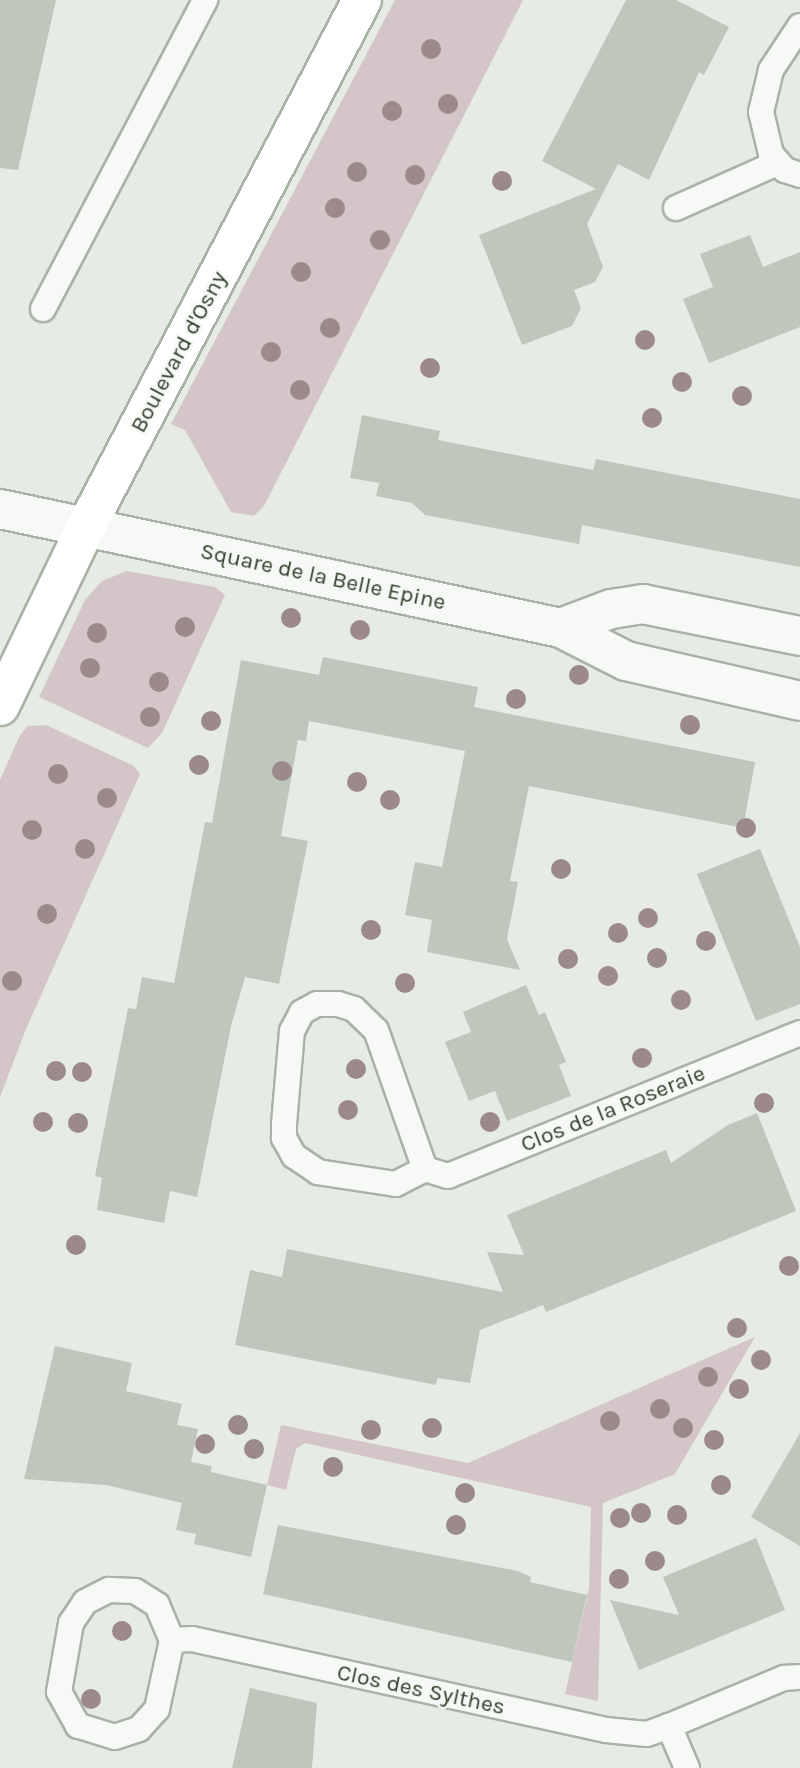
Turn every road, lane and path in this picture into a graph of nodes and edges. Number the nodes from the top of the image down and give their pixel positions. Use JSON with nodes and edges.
{"nodes":[{"id":1,"x":205,"y":0,"type":"edge"},
{"id":2,"x":362,"y":0,"type":"edge"},
{"id":3,"x":800,"y":26,"type":"edge"},
{"id":4,"x":777,"y":163,"type":"junction"},
{"id":5,"x":800,"y":175,"type":"edge"},
{"id":6,"x":676,"y":208,"type":"dead end"},
{"id":7,"x":43,"y":309,"type":"dead end"},
{"id":8,"x":0,"y":509,"type":"edge"},
{"id":9,"x":86,"y":527,"type":"junction"},
{"id":10,"x":561,"y":628,"type":"junction"},
{"id":11,"x":800,"y":636,"type":"edge"},
{"id":12,"x":800,"y":701,"type":"edge"},
{"id":13,"x":0,"y":706,"type":"edge"},
{"id":14,"x":800,"y":1032,"type":"edge"},
{"id":15,"x":425,"y":1169,"type":"junction"},
{"id":16,"x":172,"y":1640,"type":"junction"},
{"id":17,"x":800,"y":1677,"type":"edge"},
{"id":18,"x":670,"y":1726,"type":"junction"},
{"id":19,"x":687,"y":1768,"type":"edge"}],
"edges":[{"from":1,"to":7,"type":"lane"},
{"from":2,"to":9,"type":"main road","name":"Boulevard d'Osny"},
{"from":3,"to":4,"type":"lane"},
{"from":4,"to":5,"type":"lane"},
{"from":4,"to":6,"type":"lane"},
{"from":8,"to":9,"type":"street","name":"Square de la Belle Epine"},
{"from":9,"to":10,"type":"street","name":"Square de la Belle Epine"},
{"from":9,"to":13,"type":"main road","name":"Boulevard d'Osny"},
{"from":10,"to":11,"type":"street"},
{"from":10,"to":12,"type":"street","name":"Square de la Belle Epine"},
{"from":14,"to":15,"type":"lane","name":"Clos de la Roseraie"},
{"from":15,"to":15,"type":"lane","name":"Clos de la Roseraie"},
{"from":16,"to":16,"type":"lane"},
{"from":16,"to":18,"type":"lane","name":"Clos des Sylthes"},
{"from":17,"to":18,"type":"lane","name":"Clos des Sylthes"},
{"from":18,"to":19,"type":"lane"}]}
